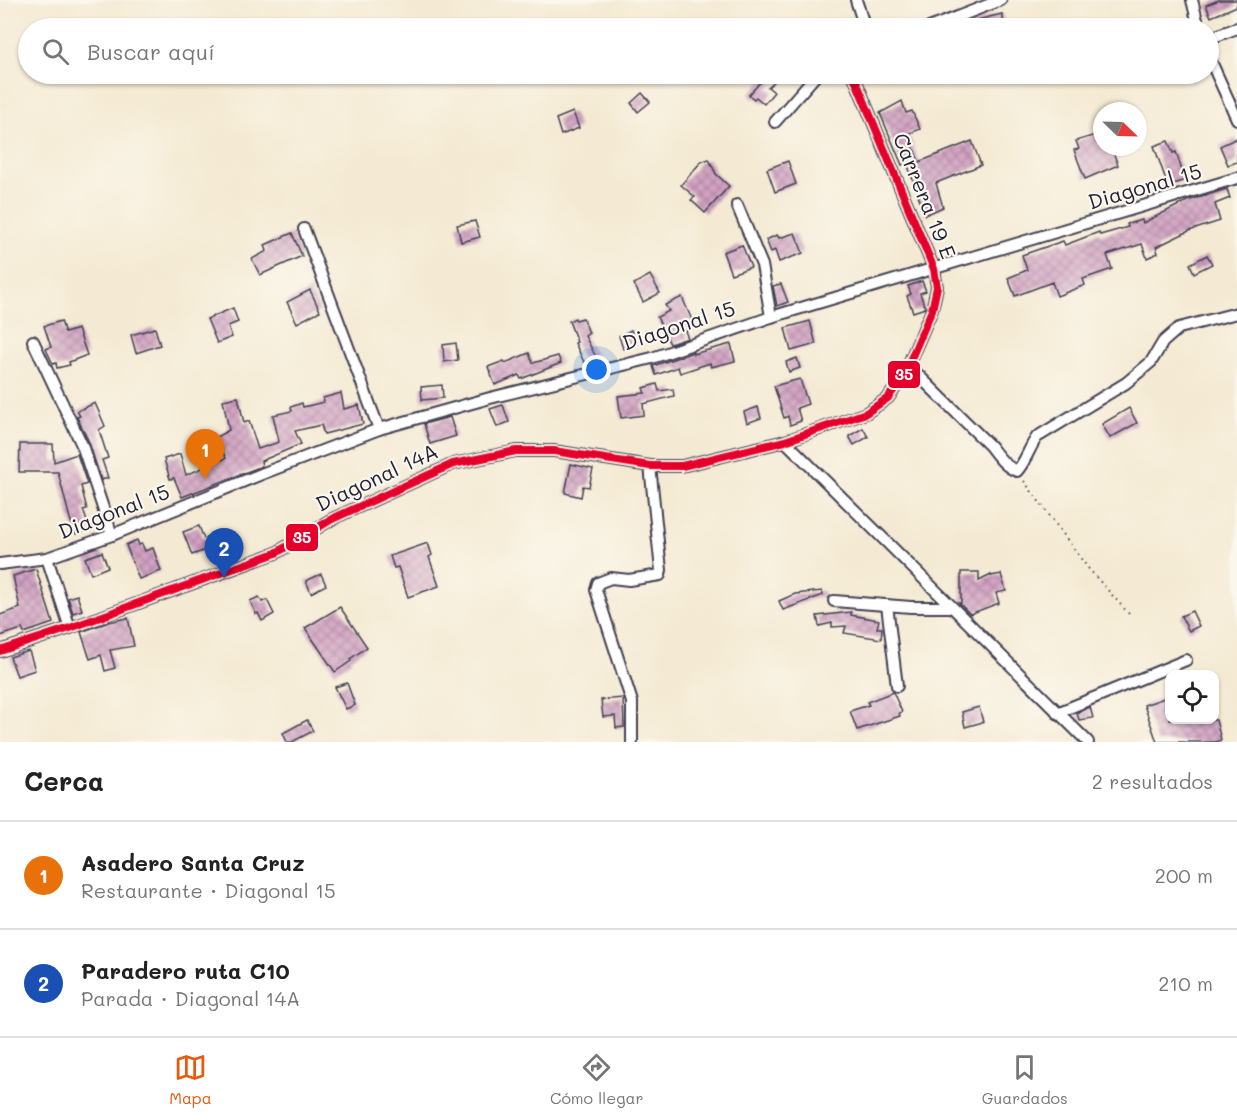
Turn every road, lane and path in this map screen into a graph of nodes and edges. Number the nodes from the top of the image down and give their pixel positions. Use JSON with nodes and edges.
{"nodes":[{"id":1,"x":856,"y":0,"type":"edge"},
{"id":2,"x":1001,"y":0,"type":"edge"},
{"id":3,"x":1192,"y":0,"type":"edge"},
{"id":4,"x":862,"y":18,"type":"edge"},
{"id":5,"x":955,"y":18,"type":"edge"},
{"id":6,"x":1196,"y":18,"type":"edge"},
{"id":7,"x":1237,"y":28,"type":"edge"},
{"id":8,"x":1219,"y":35,"type":"edge"},
{"id":9,"x":1219,"y":78,"type":"edge"},
{"id":10,"x":808,"y":84,"type":"edge"},
{"id":11,"x":857,"y":84,"type":"edge"},
{"id":12,"x":1237,"y":119,"type":"edge"},
{"id":13,"x":775,"y":122,"type":"dead end"},
{"id":14,"x":1237,"y":178,"type":"edge"},
{"id":15,"x":737,"y":205,"type":"dead end"},
{"id":16,"x":304,"y":229,"type":"dead end"},
{"id":17,"x":934,"y":269,"type":"junction"},
{"id":18,"x":1237,"y":313,"type":"edge"},
{"id":19,"x":771,"y":317,"type":"junction"},
{"id":20,"x":33,"y":341,"type":"dead end"},
{"id":21,"x":908,"y":365,"type":"junction"},
{"id":22,"x":888,"y":398,"type":"joint"},
{"id":23,"x":379,"y":429,"type":"junction"},
{"id":24,"x":785,"y":441,"type":"junction"},
{"id":25,"x":650,"y":466,"type":"junction"},
{"id":26,"x":1017,"y":471,"type":"junction"},
{"id":27,"x":112,"y":535,"type":"junction"},
{"id":28,"x":47,"y":558,"type":"junction"},
{"id":29,"x":0,"y":564,"type":"edge"},
{"id":30,"x":834,"y":601,"type":"dead end"},
{"id":31,"x":887,"y":605,"type":"junction"},
{"id":32,"x":951,"y":607,"type":"junction"},
{"id":33,"x":1129,"y":614,"type":"dead end"},
{"id":34,"x":70,"y":628,"type":"junction"},
{"id":35,"x":0,"y":651,"type":"edge"},
{"id":36,"x":1186,"y":660,"type":"dead end"},
{"id":37,"x":897,"y":686,"type":"dead end"},
{"id":38,"x":1057,"y":713,"type":"junction"},
{"id":39,"x":632,"y":742,"type":"edge"},
{"id":40,"x":1088,"y":742,"type":"edge"}],
"edges":[{"from":1,"to":4,"type":"street"},
{"from":2,"to":5,"type":"street"},
{"from":3,"to":6,"type":"street"},
{"from":7,"to":8,"type":"street"},
{"from":9,"to":12,"type":"street"},
{"from":10,"to":13,"type":"street"},
{"from":11,"to":17,"type":"street","name":"Carrera 19 E"},
{"from":14,"to":17,"type":"street","name":"Diagonal 15"},
{"from":15,"to":19,"type":"street"},
{"from":16,"to":23,"type":"street"},
{"from":17,"to":19,"type":"street","name":"Diagonal 15"},
{"from":17,"to":21,"type":"street","name":"Carrera 19 E"},
{"from":18,"to":26,"type":"street"},
{"from":19,"to":23,"type":"street","name":"Diagonal 15"},
{"from":20,"to":27,"type":"street"},
{"from":21,"to":22,"type":"street","name":"Carrera 19 E"},
{"from":21,"to":26,"type":"street"},
{"from":22,"to":24,"type":"street","name":"Diagonal 14A"},
{"from":23,"to":27,"type":"street","name":"Diagonal 15"},
{"from":24,"to":25,"type":"street","name":"Diagonal 14A"},
{"from":24,"to":32,"type":"street"},
{"from":25,"to":34,"type":"street","name":"Diagonal 14A"},
{"from":25,"to":39,"type":"street"},
{"from":26,"to":33,"type":"path"},
{"from":27,"to":28,"type":"street","name":"Diagonal 15"},
{"from":28,"to":29,"type":"street","name":"Diagonal 15"},
{"from":28,"to":34,"type":"street"},
{"from":30,"to":31,"type":"street"},
{"from":31,"to":32,"type":"street"},
{"from":31,"to":37,"type":"street"},
{"from":32,"to":38,"type":"street"},
{"from":34,"to":35,"type":"street","name":"Diagonal 14A"},
{"from":36,"to":38,"type":"street"},
{"from":38,"to":40,"type":"street"}]}
